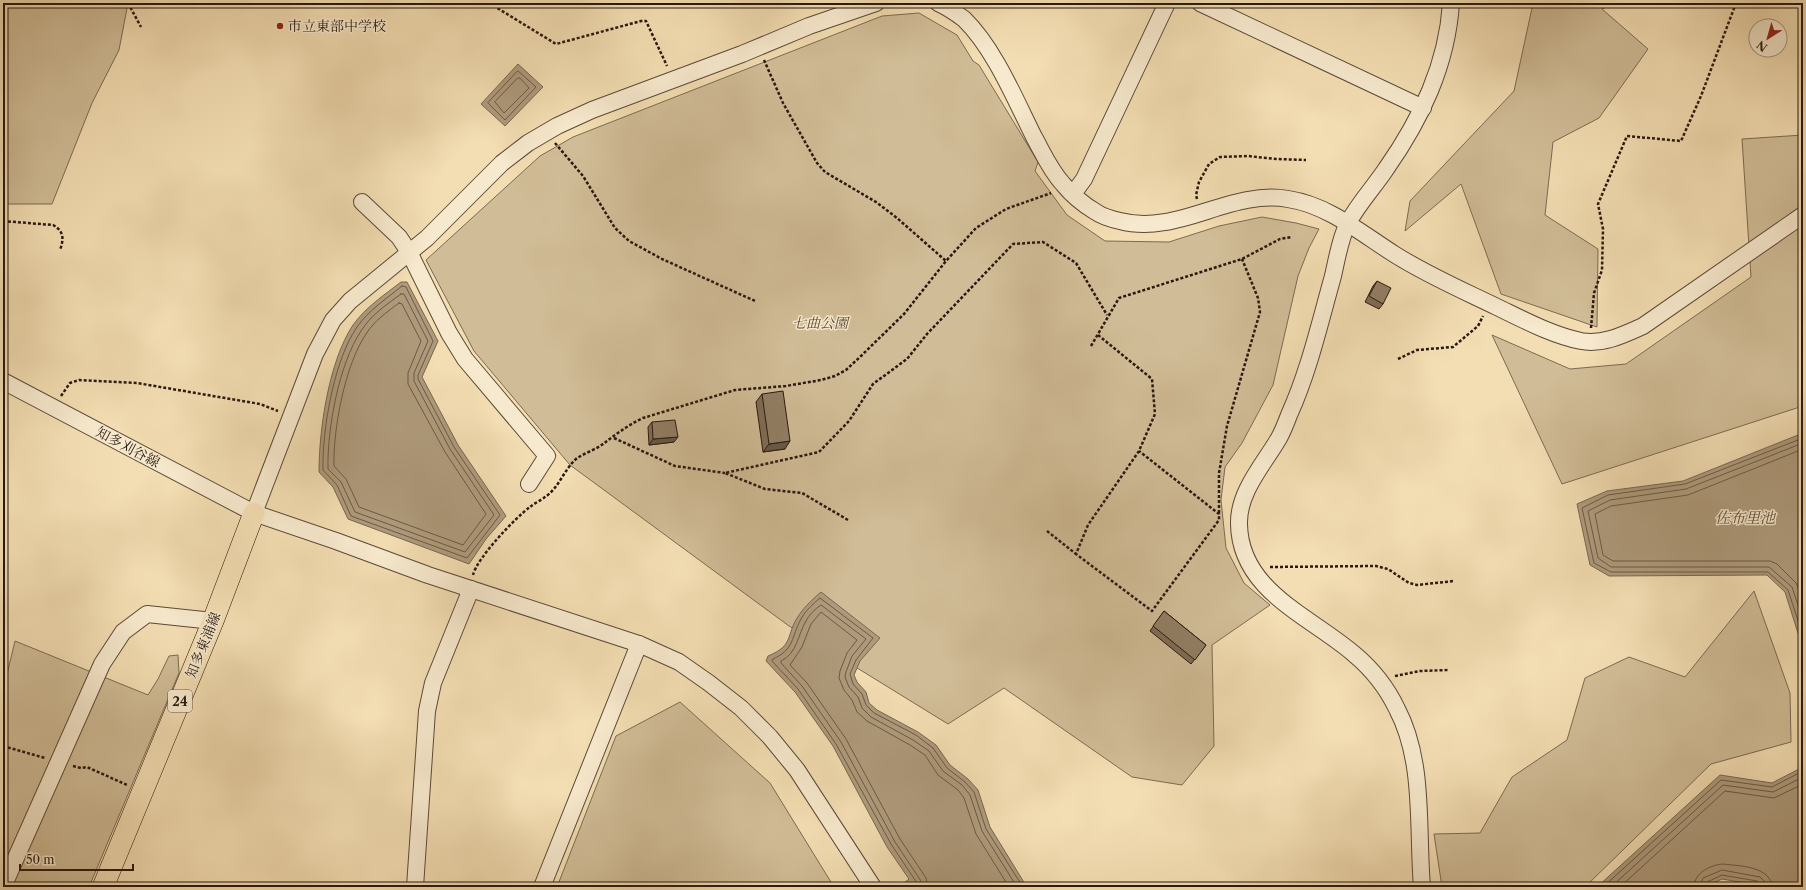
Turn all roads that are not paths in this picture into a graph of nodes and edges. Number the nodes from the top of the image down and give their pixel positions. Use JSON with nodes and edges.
{"nodes":[{"id":1,"x":876,"y":3,"type":"edge"},
{"id":2,"x":1167,"y":3,"type":"edge"},
{"id":3,"x":1200,"y":3,"type":"edge"},
{"id":4,"x":1451,"y":3,"type":"edge"},
{"id":5,"x":945,"y":4,"type":"edge"},
{"id":6,"x":1423,"y":108,"type":"junction"},
{"id":7,"x":1068,"y":190,"type":"junction"},
{"id":8,"x":362,"y":202,"type":"dead end"},
{"id":9,"x":1803,"y":215,"type":"edge"},
{"id":10,"x":1347,"y":224,"type":"junction"},
{"id":11,"x":409,"y":252,"type":"junction"},
{"id":12,"x":3,"y":381,"type":"edge"},
{"id":13,"x":529,"y":484,"type":"dead end"},
{"id":14,"x":254,"y":513,"type":"junction"},
{"id":15,"x":471,"y":589,"type":"junction"},
{"id":16,"x":213,"y":621,"type":"junction"},
{"id":17,"x":639,"y":644,"type":"junction"},
{"id":18,"x":3,"y":887,"type":"edge"},
{"id":19,"x":103,"y":887,"type":"edge"},
{"id":20,"x":416,"y":887,"type":"edge"},
{"id":21,"x":542,"y":887,"type":"edge"},
{"id":22,"x":872,"y":887,"type":"edge"},
{"id":23,"x":1422,"y":887,"type":"edge"}],
"edges":[{"from":1,"to":11,"type":"street"},
{"from":2,"to":7,"type":"street"},
{"from":3,"to":6,"type":"street"},
{"from":4,"to":6,"type":"street"},
{"from":5,"to":7,"type":"street"},
{"from":6,"to":10,"type":"street"},
{"from":7,"to":10,"type":"street"},
{"from":8,"to":11,"type":"street"},
{"from":9,"to":10,"type":"street"},
{"from":10,"to":23,"type":"street"},
{"from":11,"to":13,"type":"street"},
{"from":11,"to":14,"type":"street"},
{"from":12,"to":14,"type":"street","name":"知多刈谷線"},
{"from":14,"to":15,"type":"street","name":"知多刈谷線"},
{"from":14,"to":16,"type":"main road","name":"知多東浦線","number":"24"},
{"from":15,"to":17,"type":"street","name":"知多刈谷線"},
{"from":15,"to":20,"type":"street"},
{"from":16,"to":18,"type":"street"},
{"from":16,"to":19,"type":"main road","name":"知多東浦線","number":"24"},
{"from":17,"to":21,"type":"street"},
{"from":17,"to":22,"type":"street","name":"知多刈谷線"}]}
